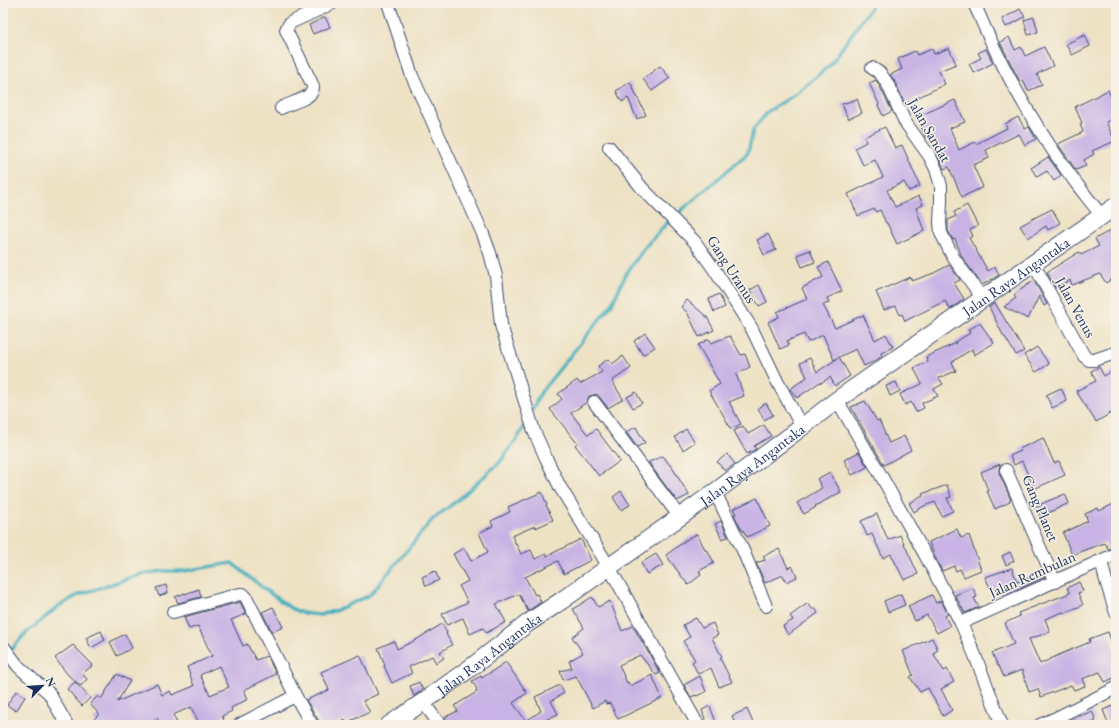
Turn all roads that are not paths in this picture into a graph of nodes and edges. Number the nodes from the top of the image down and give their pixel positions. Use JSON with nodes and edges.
{"nodes":[{"id":1,"x":333,"y":3,"type":"edge"},
{"id":2,"x":388,"y":3,"type":"edge"},
{"id":3,"x":974,"y":3,"type":"edge"},
{"id":4,"x":872,"y":68,"type":"dead end"},
{"id":5,"x":281,"y":108,"type":"dead end"},
{"id":6,"x":609,"y":148,"type":"dead end"},
{"id":7,"x":1116,"y":206,"type":"edge"},
{"id":8,"x":1102,"y":216,"type":"junction"},
{"id":9,"x":1033,"y":263,"type":"junction"},
{"id":10,"x":983,"y":299,"type":"junction"},
{"id":11,"x":1116,"y":357,"type":"edge"},
{"id":12,"x":837,"y":400,"type":"junction"},
{"id":13,"x":594,"y":402,"type":"dead end"},
{"id":14,"x":802,"y":427,"type":"junction"},
{"id":15,"x":1006,"y":470,"type":"dead end"},
{"id":16,"x":715,"y":492,"type":"junction"},
{"id":17,"x":679,"y":516,"type":"junction"},
{"id":18,"x":1116,"y":554,"type":"edge"},
{"id":19,"x":1101,"y":561,"type":"junction"},
{"id":20,"x":609,"y":567,"type":"junction"},
{"id":21,"x":1056,"y":582,"type":"junction"},
{"id":22,"x":766,"y":606,"type":"dead end"},
{"id":23,"x":173,"y":612,"type":"dead end"},
{"id":24,"x":1116,"y":613,"type":"edge"},
{"id":25,"x":961,"y":623,"type":"junction"},
{"id":26,"x":3,"y":646,"type":"edge"},
{"id":27,"x":1116,"y":688,"type":"edge"},
{"id":28,"x":296,"y":697,"type":"junction"},
{"id":29,"x":424,"y":702,"type":"junction"},
{"id":30,"x":67,"y":725,"type":"edge"},
{"id":31,"x":239,"y":725,"type":"edge"},
{"id":32,"x":312,"y":725,"type":"edge"},
{"id":33,"x":389,"y":725,"type":"edge"},
{"id":34,"x":440,"y":725,"type":"edge"},
{"id":35,"x":698,"y":725,"type":"edge"},
{"id":36,"x":1002,"y":725,"type":"edge"},
{"id":37,"x":1040,"y":725,"type":"edge"}],
"edges":[{"from":1,"to":5,"type":"street"},
{"from":2,"to":20,"type":"street"},
{"from":3,"to":8,"type":"street"},
{"from":4,"to":10,"type":"street","name":"Jalan Sandat"},
{"from":6,"to":14,"type":"street","name":"Gang Uranus"},
{"from":7,"to":8,"type":"main road","name":"Jalan Raya Angantaka"},
{"from":8,"to":9,"type":"main road","name":"Jalan Raya Angantaka"},
{"from":9,"to":10,"type":"main road","name":"Jalan Raya Angantaka"},
{"from":9,"to":11,"type":"street","name":"Jalan Venus"},
{"from":10,"to":12,"type":"main road","name":"Jalan Raya Angantaka"},
{"from":12,"to":14,"type":"main road","name":"Jalan Raya Angantaka"},
{"from":12,"to":25,"type":"street"},
{"from":13,"to":17,"type":"street"},
{"from":14,"to":16,"type":"main road","name":"Jalan Raya Angantaka"},
{"from":15,"to":21,"type":"street","name":"Gang Planet"},
{"from":16,"to":17,"type":"main road","name":"Jalan Raya Angantaka"},
{"from":16,"to":22,"type":"street"},
{"from":17,"to":20,"type":"main road","name":"Jalan Raya Angantaka"},
{"from":18,"to":19,"type":"street","name":"Jalan Rembulan"},
{"from":19,"to":21,"type":"street","name":"Jalan Rembulan"},
{"from":19,"to":24,"type":"street"},
{"from":20,"to":29,"type":"main road","name":"Jalan Raya Angantaka"},
{"from":20,"to":35,"type":"street"},
{"from":21,"to":25,"type":"street","name":"Jalan Rembulan"},
{"from":23,"to":28,"type":"street"},
{"from":25,"to":36,"type":"street"},
{"from":26,"to":30,"type":"street"},
{"from":27,"to":37,"type":"street"},
{"from":28,"to":31,"type":"street"},
{"from":28,"to":32,"type":"street"},
{"from":29,"to":33,"type":"main road","name":"Jalan Raya Angantaka"},
{"from":29,"to":34,"type":"street"}]}
